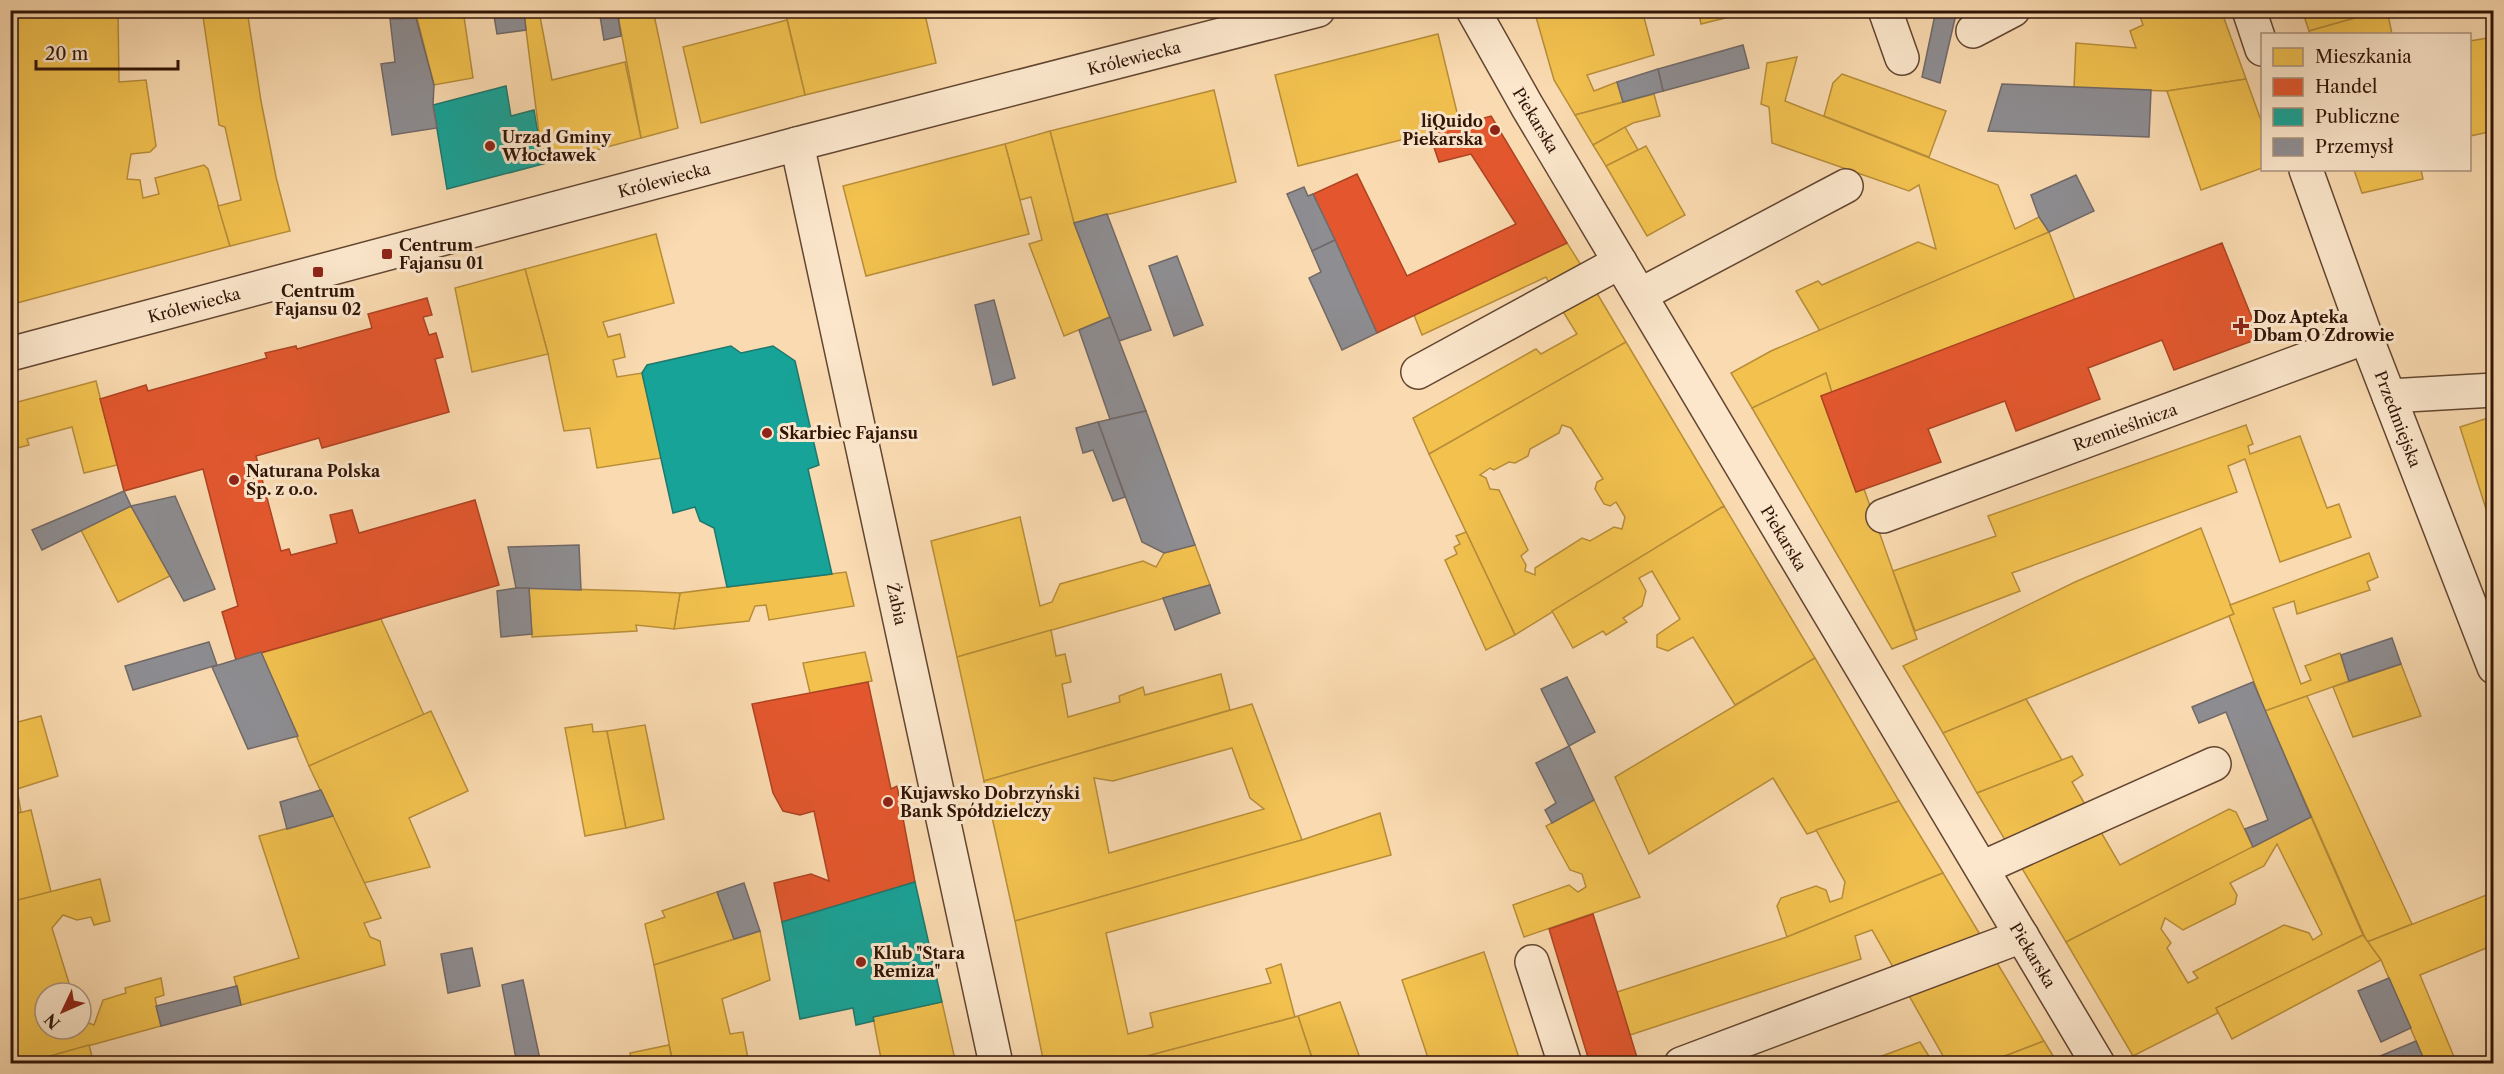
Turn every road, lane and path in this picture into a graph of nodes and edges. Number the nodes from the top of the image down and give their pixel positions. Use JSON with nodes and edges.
{"nodes":[{"id":1,"x":1318,"y":10,"type":"edge"},
{"id":2,"x":1473,"y":10,"type":"edge"},
{"id":3,"x":1885,"y":10,"type":"edge"},
{"id":4,"x":2013,"y":10,"type":"edge"},
{"id":5,"x":2249,"y":10,"type":"edge"},
{"id":6,"x":1972,"y":31,"type":"dead end"},
{"id":7,"x":2261,"y":46,"type":"edge"},
{"id":8,"x":1902,"y":58,"type":"dead end"},
{"id":9,"x":797,"y":144,"type":"junction"},
{"id":10,"x":2306,"y":171,"type":"edge"},
{"id":11,"x":1846,"y":186,"type":"dead end"},
{"id":12,"x":1620,"y":262,"type":"junction"},
{"id":13,"x":1640,"y":295,"type":"junction"},
{"id":14,"x":2366,"y":337,"type":"junction"},
{"id":15,"x":10,"y":354,"type":"edge"},
{"id":16,"x":1418,"y":372,"type":"dead end"},
{"id":17,"x":2493,"y":390,"type":"edge"},
{"id":18,"x":2389,"y":396,"type":"junction"},
{"id":19,"x":1883,"y":516,"type":"dead end"},
{"id":20,"x":2493,"y":667,"type":"edge"},
{"id":21,"x":2214,"y":764,"type":"dead end"},
{"id":22,"x":1982,"y":868,"type":"junction"},
{"id":23,"x":2022,"y":936,"type":"junction"},
{"id":24,"x":1532,"y":962,"type":"dead end"},
{"id":25,"x":996,"y":1064,"type":"edge"},
{"id":26,"x":1565,"y":1064,"type":"edge"},
{"id":27,"x":1681,"y":1064,"type":"edge"},
{"id":28,"x":2098,"y":1064,"type":"edge"}],
"edges":[{"from":1,"to":9,"type":"street","name":"Królewiecka"},
{"from":2,"to":12,"type":"street","name":"Piekarska"},
{"from":3,"to":8,"type":"street"},
{"from":4,"to":6,"type":"street"},
{"from":5,"to":7,"type":"street"},
{"from":9,"to":15,"type":"street","name":"Królewiecka"},
{"from":9,"to":25,"type":"street","name":"Żabia"},
{"from":10,"to":14,"type":"street","name":"Przedmiejska"},
{"from":11,"to":13,"type":"street"},
{"from":12,"to":13,"type":"street","name":"Piekarska"},
{"from":12,"to":16,"type":"street"},
{"from":13,"to":22,"type":"street","name":"Piekarska"},
{"from":14,"to":18,"type":"street","name":"Przedmiejska"},
{"from":14,"to":19,"type":"street","name":"Rzemieślnicza"},
{"from":17,"to":18,"type":"street"},
{"from":18,"to":20,"type":"street","name":"Przedmiejska"},
{"from":21,"to":22,"type":"street"},
{"from":22,"to":23,"type":"street","name":"Piekarska"},
{"from":23,"to":27,"type":"street"},
{"from":23,"to":28,"type":"street","name":"Piekarska"},
{"from":24,"to":26,"type":"street"}]}
